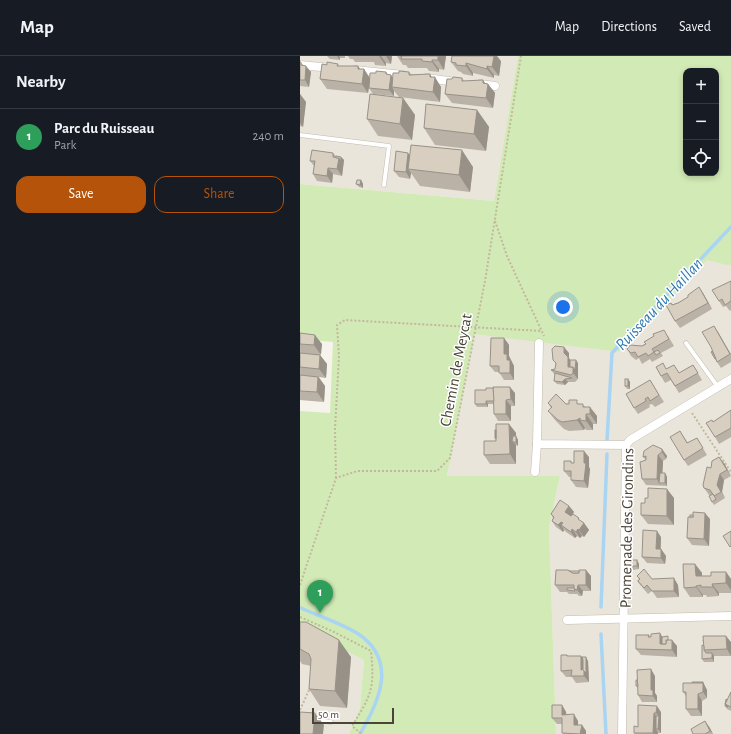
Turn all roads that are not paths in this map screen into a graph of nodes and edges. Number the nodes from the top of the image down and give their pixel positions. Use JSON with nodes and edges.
{"nodes":[{"id":1,"x":300,"y":65,"type":"edge"},
{"id":2,"x":496,"y":86,"type":"dead end"},
{"id":3,"x":300,"y":135,"type":"edge"},
{"id":4,"x":384,"y":185,"type":"dead end"},
{"id":5,"x":539,"y":343,"type":"road end"},
{"id":6,"x":686,"y":343,"type":"dead end"},
{"id":7,"x":731,"y":379,"type":"edge"},
{"id":8,"x":718,"y":387,"type":"junction"},
{"id":9,"x":537,"y":444,"type":"junction"},
{"id":10,"x":626,"y":445,"type":"junction"},
{"id":11,"x":535,"y":472,"type":"dead end"},
{"id":12,"x":731,"y":616,"type":"edge"},
{"id":13,"x":625,"y":618,"type":"junction"},
{"id":14,"x":567,"y":620,"type":"dead end"},
{"id":15,"x":308,"y":719,"type":"edge"},
{"id":16,"x":331,"y":722,"type":"dead end"},
{"id":17,"x":622,"y":734,"type":"edge"}],
"edges":[{"from":1,"to":2,"type":"street"},
{"from":3,"to":4,"type":"lane"},
{"from":5,"to":9,"type":"street"},
{"from":6,"to":8,"type":"lane"},
{"from":7,"to":8,"type":"street","name":"Promenade des Girondins"},
{"from":8,"to":10,"type":"street","name":"Promenade des Girondins"},
{"from":9,"to":10,"type":"street"},
{"from":9,"to":11,"type":"street"},
{"from":10,"to":13,"type":"street","name":"Promenade des Girondins"},
{"from":12,"to":13,"type":"street"},
{"from":13,"to":14,"type":"street"},
{"from":13,"to":17,"type":"street","name":"Promenade des Girondins"},
{"from":15,"to":16,"type":"lane"}]}
